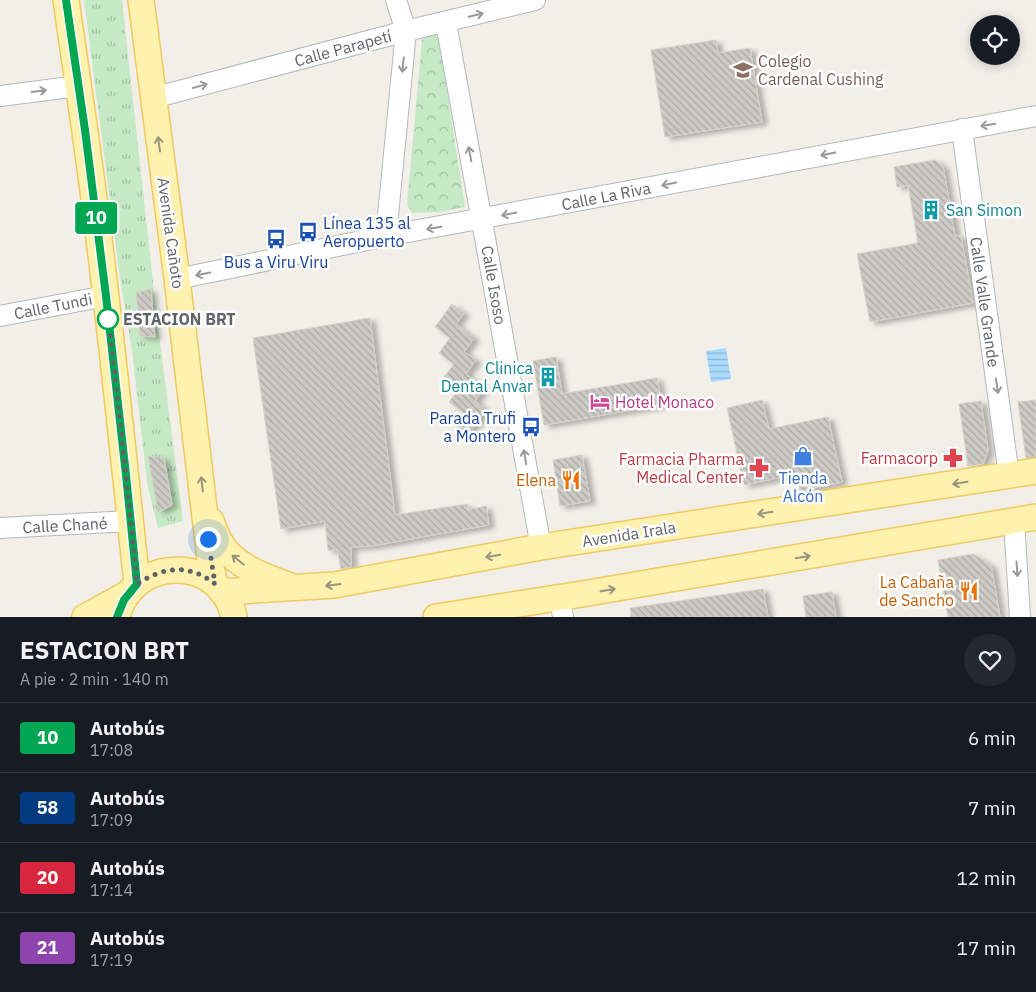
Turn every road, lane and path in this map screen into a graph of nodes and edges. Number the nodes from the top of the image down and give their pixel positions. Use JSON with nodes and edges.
{"nodes":[{"id":1,"x":66,"y":0,"type":"edge"},
{"id":2,"x":141,"y":0,"type":"edge"},
{"id":3,"x":396,"y":0,"type":"edge"},
{"id":4,"x":535,"y":0,"type":"edge"},
{"id":5,"x":446,"y":23,"type":"junction"},
{"id":6,"x":406,"y":32,"type":"junction"},
{"id":7,"x":78,"y":86,"type":"junction"},
{"id":8,"x":0,"y":96,"type":"edge"},
{"id":9,"x":153,"y":98,"type":"junction"},
{"id":10,"x":1036,"y":116,"type":"edge"},
{"id":11,"x":962,"y":129,"type":"junction"},
{"id":12,"x":482,"y":219,"type":"junction"},
{"id":13,"x":386,"y":236,"type":"junction"},
{"id":14,"x":177,"y":279,"type":"junction"},
{"id":15,"x":106,"y":296,"type":"junction"},
{"id":16,"x":0,"y":316,"type":"edge"},
{"id":17,"x":1036,"y":472,"type":"edge"},
{"id":18,"x":1009,"y":476,"type":"junction"},
{"id":19,"x":206,"y":510,"type":"junction"},
{"id":20,"x":1025,"y":519,"type":"edge"},
{"id":21,"x":130,"y":521,"type":"junction"},
{"id":22,"x":0,"y":528,"type":"edge"},
{"id":23,"x":541,"y":547,"type":"junction"},
{"id":24,"x":218,"y":588,"type":"junction"},
{"id":25,"x":298,"y":588,"type":"junction"},
{"id":26,"x":132,"y":589,"type":"junction"},
{"id":27,"x":561,"y":607,"type":"edge"},
{"id":28,"x":85,"y":617,"type":"edge"},
{"id":29,"x":118,"y":617,"type":"edge"},
{"id":30,"x":234,"y":617,"type":"edge"},
{"id":31,"x":436,"y":617,"type":"edge"},
{"id":32,"x":1020,"y":617,"type":"edge"}],
"edges":[{"from":1,"to":7,"type":"main road"},
{"from":2,"to":9,"type":"main road","name":"Avenida Cañoto"},
{"from":3,"to":6,"type":"street"},
{"from":5,"to":4,"type":"street","name":"Calle Parapetí","one_way":true},
{"from":5,"to":6,"type":"street","name":"Calle Parapetí"},
{"from":12,"to":5,"type":"street","name":"Calle Isoso","one_way":true},
{"from":9,"to":6,"type":"street","name":"Calle Parapetí","one_way":true},
{"from":6,"to":13,"type":"street","one_way":true},
{"from":8,"to":7,"type":"street","one_way":true},
{"from":7,"to":15,"type":"main road"},
{"from":14,"to":9,"type":"main road","name":"Avenida Cañoto","one_way":true},
{"from":10,"to":11,"type":"street","name":"Calle La Riva","one_way":true},
{"from":11,"to":12,"type":"street","name":"Calle La Riva","one_way":true},
{"from":11,"to":18,"type":"street","name":"Calle Valle Grande","one_way":true},
{"from":12,"to":13,"type":"street","name":"Calle La Riva","one_way":true},
{"from":23,"to":12,"type":"street","name":"Calle Isoso","one_way":true},
{"from":13,"to":14,"type":"street","name":"Calle La Riva","one_way":true},
{"from":19,"to":14,"type":"main road","name":"Avenida Cañoto","one_way":true},
{"from":15,"to":16,"type":"street","name":"Calle Tundi"},
{"from":15,"to":21,"type":"main road"},
{"from":17,"to":18,"type":"main road","name":"Avenida Irala"},
{"from":18,"to":23,"type":"main road","name":"Avenida Irala","one_way":true},
{"from":19,"to":24,"type":"main road","name":"Avenida Cañoto"},
{"from":25,"to":19,"type":"main road","one_way":true},
{"from":27,"to":20,"type":"main road","one_way":true},
{"from":20,"to":32,"type":"street","one_way":true},
{"from":21,"to":22,"type":"street","name":"Calle Chané"},
{"from":21,"to":26,"type":"main road"},
{"from":23,"to":25,"type":"main road","name":"Avenida Irala","one_way":true},
{"from":24,"to":25,"type":"main road","name":"Avenida Irala"},
{"from":24,"to":26,"type":"main road"},
{"from":24,"to":30,"type":"main road","name":"Avenida Cañoto"},
{"from":26,"to":28,"type":"main road"},
{"from":26,"to":29,"type":"main road"},
{"from":27,"to":31,"type":"main road"}]}
